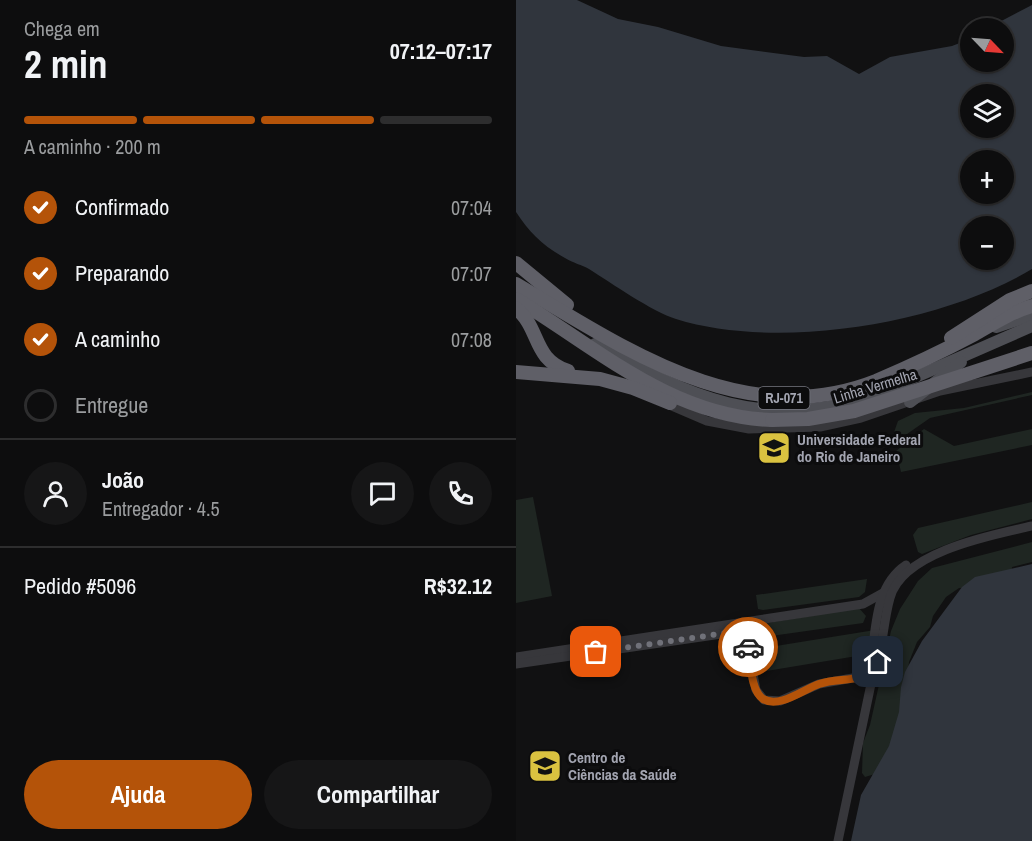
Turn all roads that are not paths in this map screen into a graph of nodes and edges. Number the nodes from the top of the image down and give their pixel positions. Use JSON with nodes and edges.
{"nodes":[{"id":1,"x":516,"y":263,"type":"edge"},
{"id":2,"x":516,"y":284,"type":"edge"},
{"id":3,"x":1032,"y":291,"type":"edge"},
{"id":4,"x":516,"y":299,"type":"edge"},
{"id":5,"x":1032,"y":306,"type":"edge"},
{"id":6,"x":516,"y":308,"type":"edge"},
{"id":7,"x":534,"y":310,"type":"junction"},
{"id":8,"x":1032,"y":315,"type":"edge"},
{"id":9,"x":1032,"y":326,"type":"edge"},
{"id":10,"x":974,"y":334,"type":"junction"},
{"id":11,"x":976,"y":350,"type":"junction"},
{"id":12,"x":1032,"y":353,"type":"edge"},
{"id":13,"x":646,"y":357,"type":"junction"},
{"id":14,"x":923,"y":359,"type":"junction"},
{"id":15,"x":516,"y":372,"type":"edge"},
{"id":16,"x":1030,"y":373,"type":"edge"},
{"id":17,"x":600,"y":379,"type":"junction"},
{"id":18,"x":650,"y":396,"type":"junction"},
{"id":19,"x":910,"y":402,"type":"junction"},
{"id":20,"x":770,"y":420,"type":"junction"},
{"id":21,"x":1032,"y":526,"type":"edge"},
{"id":22,"x":926,"y":559,"type":"junction"},
{"id":23,"x":883,"y":593,"type":"junction"},
{"id":24,"x":516,"y":657,"type":"edge"},
{"id":25,"x":878,"y":662,"type":"junction"},
{"id":26,"x":516,"y":664,"type":"edge"},
{"id":27,"x":870,"y":671,"type":"junction"},
{"id":28,"x":871,"y":684,"type":"junction"},
{"id":29,"x":838,"y":841,"type":"edge"}],
"edges":[{"from":1,"to":13,"type":"highway","name":"Linha Vermelha"},
{"from":2,"to":13,"type":"highway","name":"Linha Vermelha","number":"RJ-071"},
{"from":3,"to":14,"type":"highway"},
{"from":4,"to":7,"type":"highway","name":"Linha Vermelha","number":"RJ-071"},
{"from":5,"to":10,"type":"highway","name":"Linha Vermelha","number":"RJ-071"},
{"from":6,"to":17,"type":"highway"},
{"from":7,"to":11,"type":"main road","name":"Linha Vermelha"},
{"from":7,"to":20,"type":"highway","name":"Linha Vermelha","number":"RJ-071"},
{"from":8,"to":10,"type":"main road"},
{"from":9,"to":11,"type":"main road"},
{"from":10,"to":14,"type":"highway","name":"Linha Vermelha","number":"RJ-071"},
{"from":11,"to":19,"type":"main road"},
{"from":12,"to":20,"type":"highway","name":"Linha Vermelha","number":"RJ-071","bridge":true},
{"from":13,"to":14,"type":"highway","name":"Linha Vermelha","number":"RJ-071"},
{"from":15,"to":17,"type":"highway"},
{"from":16,"to":19,"type":"street"},
{"from":17,"to":18,"type":"highway"},
{"from":18,"to":19,"type":"street"},
{"from":18,"to":20,"type":"highway"},
{"from":21,"to":22,"type":"street"},
{"from":22,"to":23,"type":"street"},
{"from":22,"to":25,"type":"street"},
{"from":23,"to":24,"type":"street"},
{"from":23,"to":27,"type":"street"},
{"from":25,"to":27,"type":"street"},
{"from":25,"to":28,"type":"street"},
{"from":26,"to":27,"type":"street"},
{"from":27,"to":28,"type":"street"},
{"from":28,"to":29,"type":"street"}]}
